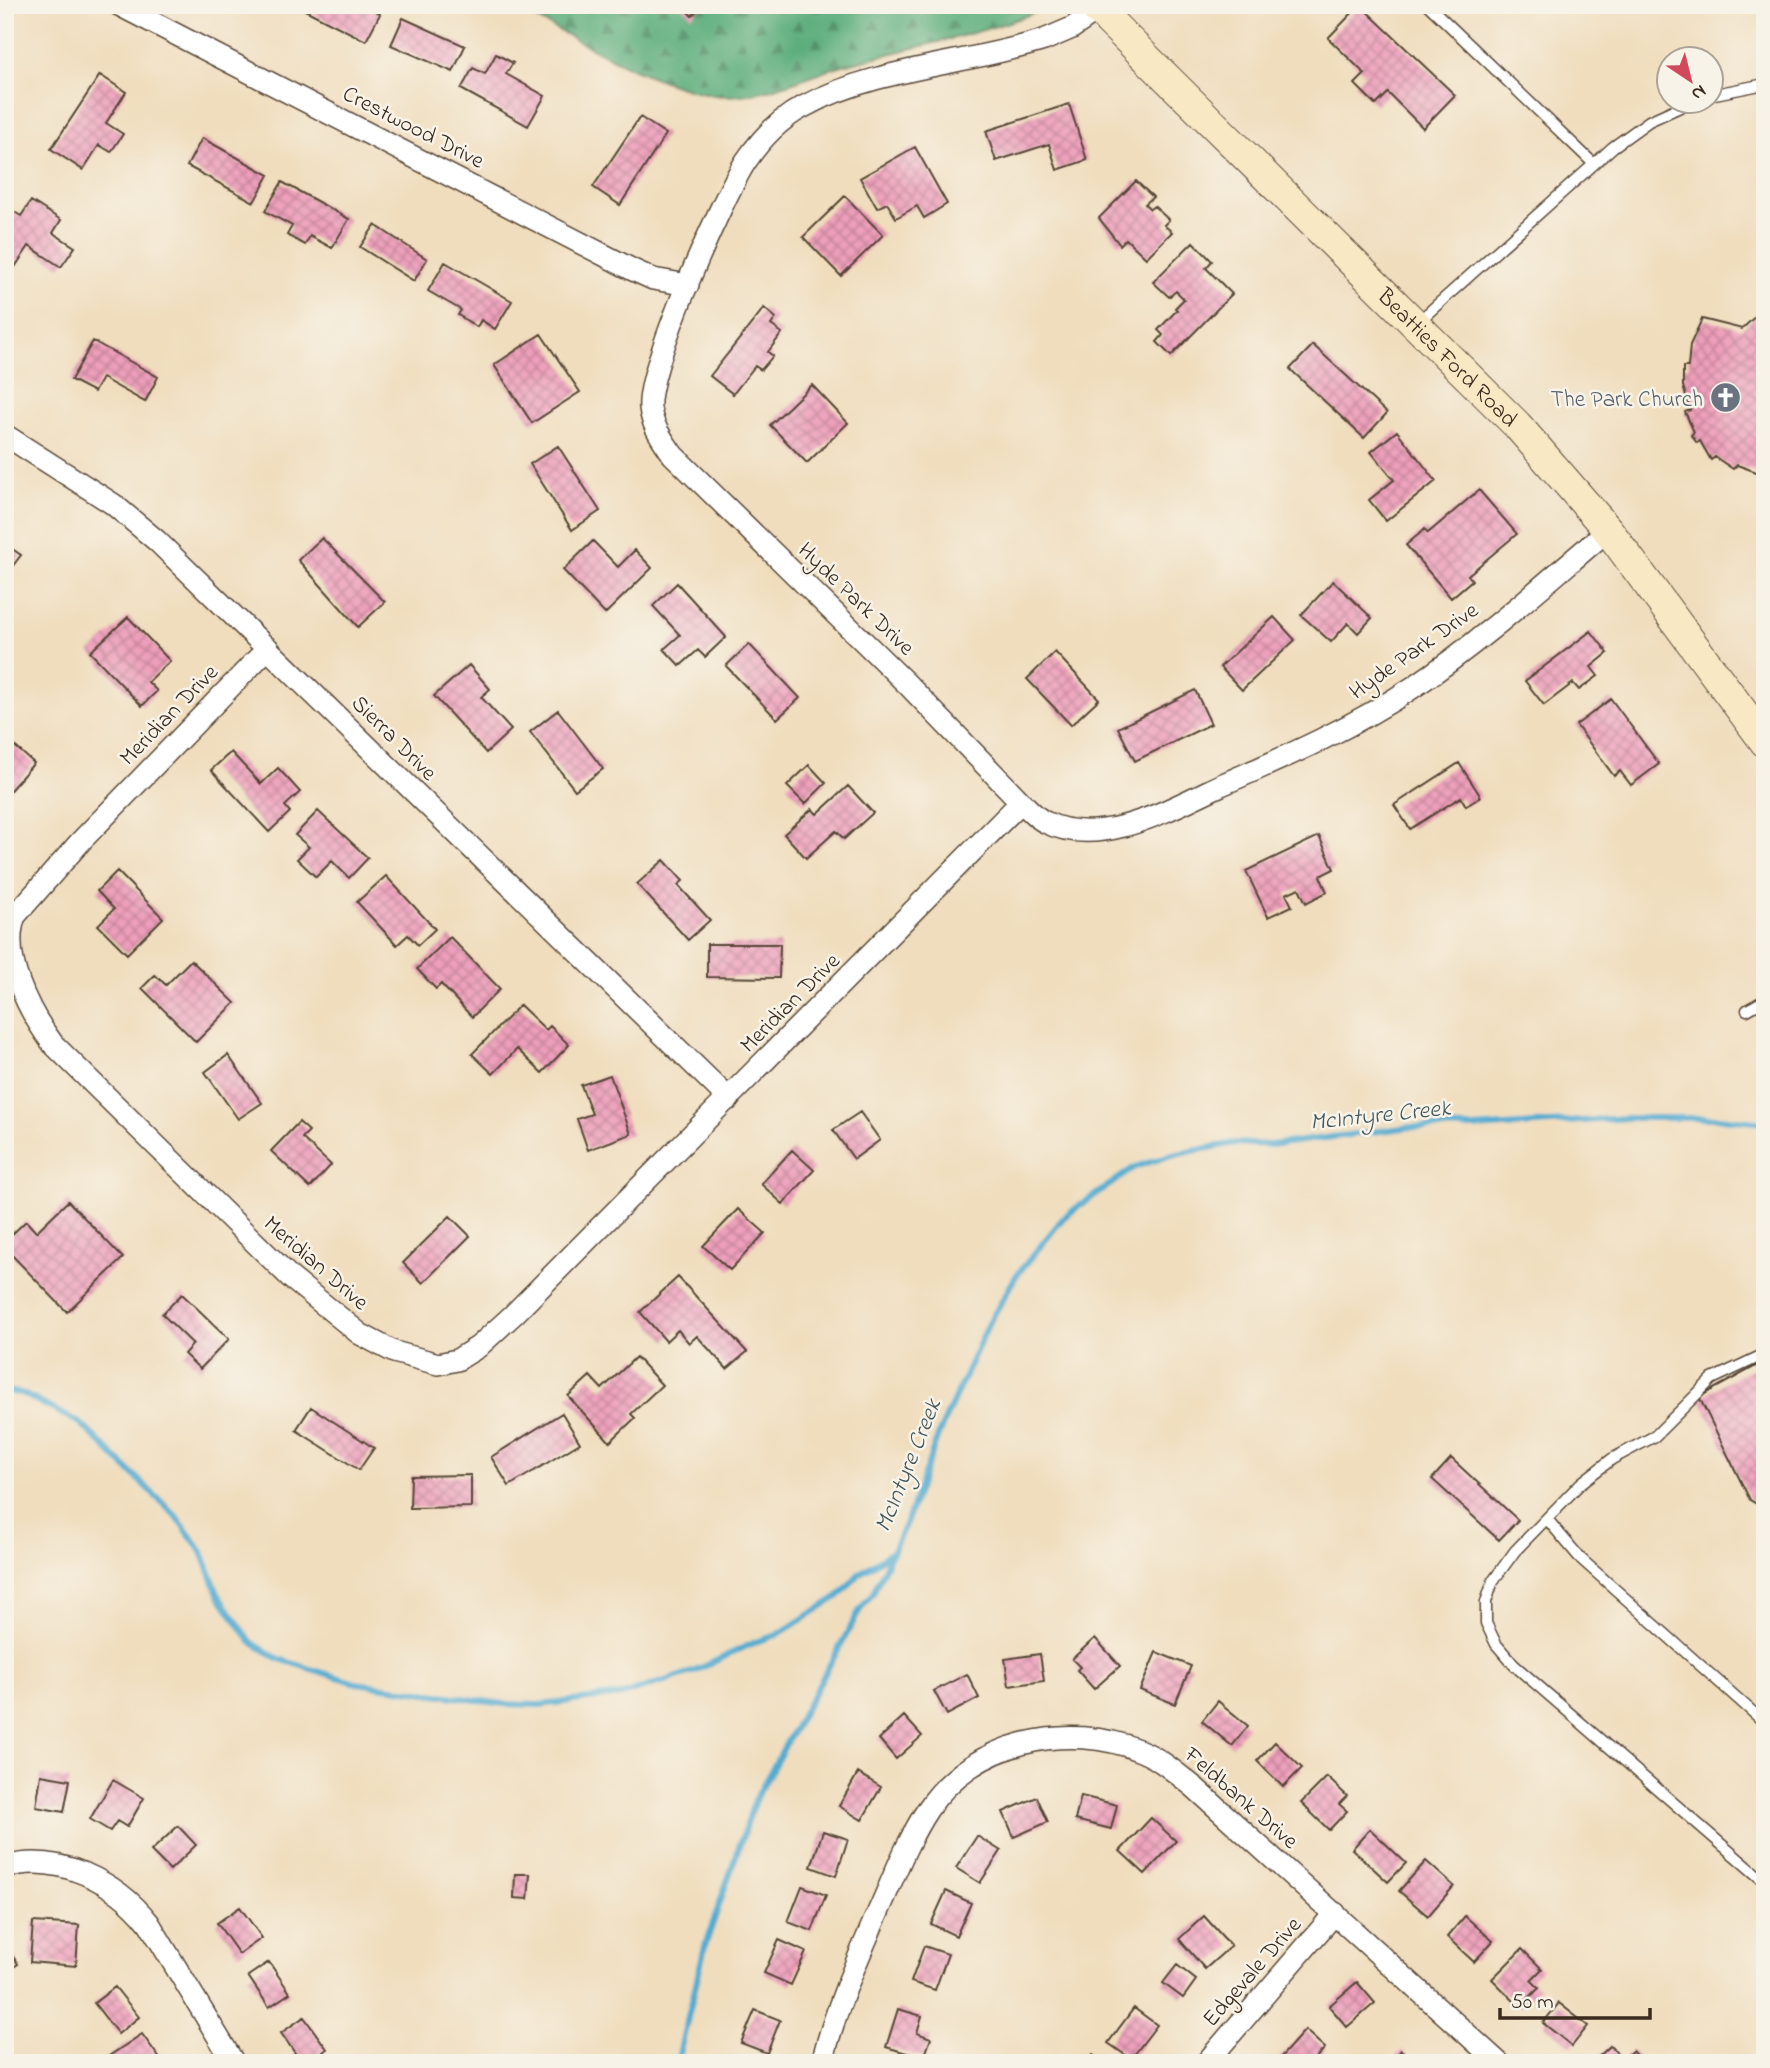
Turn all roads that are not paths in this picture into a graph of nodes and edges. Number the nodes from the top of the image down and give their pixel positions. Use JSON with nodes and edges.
{"nodes":[{"id":1,"x":119,"y":5,"type":"edge"},
{"id":2,"x":1428,"y":5,"type":"edge"},
{"id":3,"x":1099,"y":7,"type":"edge"},
{"id":4,"x":1765,"y":84,"type":"edge"},
{"id":5,"x":1724,"y":92,"type":"edge"},
{"id":6,"x":1660,"y":116,"type":"edge"},
{"id":7,"x":1594,"y":164,"type":"junction"},
{"id":8,"x":688,"y":285,"type":"junction"},
{"id":9,"x":1416,"y":324,"type":"junction"},
{"id":10,"x":5,"y":435,"type":"edge"},
{"id":11,"x":1608,"y":530,"type":"junction"},
{"id":12,"x":268,"y":648,"type":"junction"},
{"id":13,"x":1765,"y":742,"type":"edge"},
{"id":14,"x":1021,"y":802,"type":"junction"},
{"id":15,"x":1765,"y":1000,"type":"edge"},
{"id":16,"x":1747,"y":1010,"type":"dead end"},
{"id":17,"x":729,"y":1099,"type":"junction"},
{"id":18,"x":1765,"y":1354,"type":"edge"},
{"id":19,"x":1547,"y":1519,"type":"junction"},
{"id":20,"x":1765,"y":1723,"type":"edge"},
{"id":21,"x":5,"y":1867,"type":"edge"},
{"id":22,"x":1765,"y":1882,"type":"edge"},
{"id":23,"x":1335,"y":1913,"type":"junction"},
{"id":24,"x":234,"y":2063,"type":"edge"},
{"id":25,"x":822,"y":2063,"type":"edge"},
{"id":26,"x":1206,"y":2063,"type":"edge"},
{"id":27,"x":1499,"y":2063,"type":"edge"}],
"edges":[{"from":1,"to":8,"type":"street","name":"Crestwood Drive"},
{"from":2,"to":7,"type":"lane"},
{"from":3,"to":8,"type":"street","name":"Hyde Park Drive"},
{"from":3,"to":9,"type":"main road","name":"Beatties Ford Road"},
{"from":4,"to":5,"type":"lane"},
{"from":6,"to":7,"type":"lane"},
{"from":7,"to":9,"type":"lane"},
{"from":8,"to":14,"type":"street","name":"Hyde Park Drive"},
{"from":9,"to":11,"type":"main road","name":"Beatties Ford Road"},
{"from":10,"to":12,"type":"street","name":"Sierra Drive"},
{"from":11,"to":13,"type":"main road","name":"Beatties Ford Road"},
{"from":11,"to":14,"type":"street","name":"Hyde Park Drive"},
{"from":12,"to":17,"type":"street","name":"Sierra Drive"},
{"from":12,"to":17,"type":"street","name":"Meridian Drive"},
{"from":14,"to":17,"type":"street","name":"Meridian Drive"},
{"from":15,"to":16,"type":"lane"},
{"from":18,"to":19,"type":"lane"},
{"from":19,"to":20,"type":"lane"},
{"from":19,"to":22,"type":"lane"},
{"from":21,"to":24,"type":"street"},
{"from":23,"to":25,"type":"street","name":"Feldbank Drive"},
{"from":23,"to":26,"type":"street","name":"Edgevale Drive"},
{"from":23,"to":27,"type":"street","name":"Feldbank Drive"}]}
